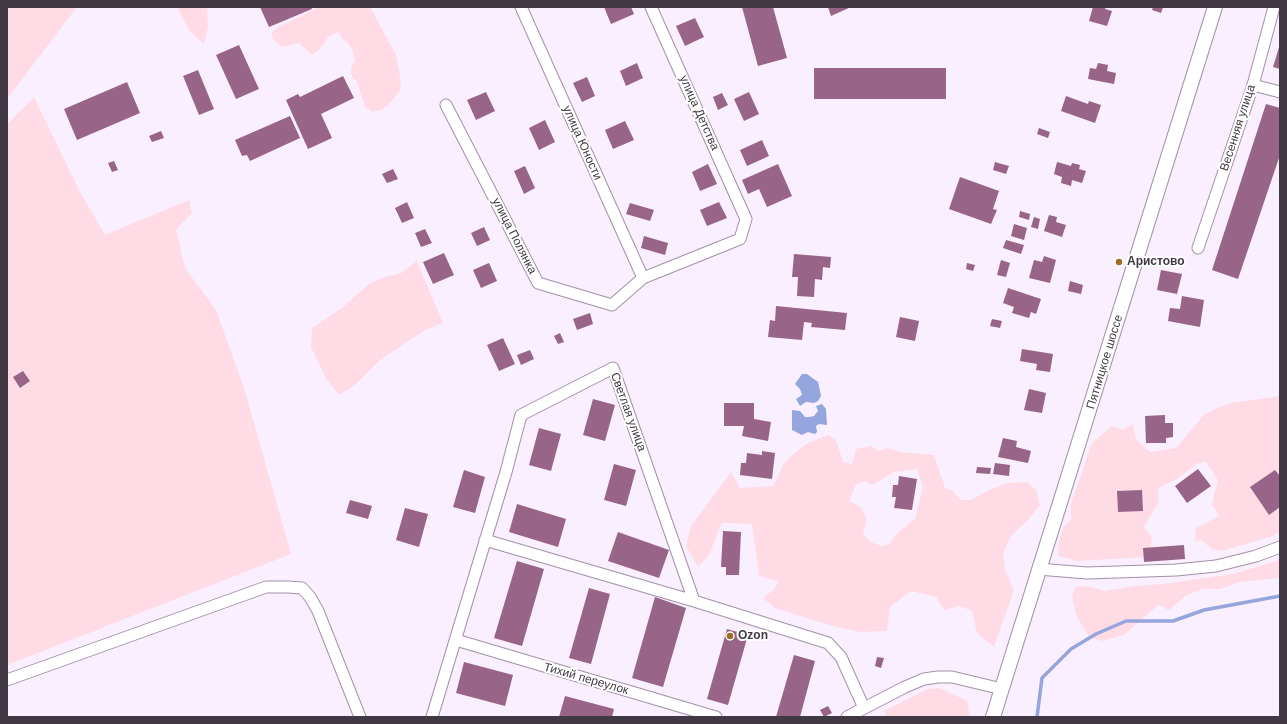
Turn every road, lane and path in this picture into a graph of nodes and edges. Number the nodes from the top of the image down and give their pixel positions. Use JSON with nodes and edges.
{"nodes":[{"id":1,"x":521,"y":7,"type":"edge"},
{"id":2,"x":651,"y":7,"type":"edge"},
{"id":3,"x":1215,"y":7,"type":"edge"},
{"id":4,"x":1274,"y":7,"type":"edge"},
{"id":5,"x":1253,"y":85,"type":"junction"},
{"id":6,"x":1280,"y":92,"type":"edge"},
{"id":7,"x":446,"y":105,"type":"dead end"},
{"id":8,"x":1198,"y":248,"type":"dead end"},
{"id":9,"x":643,"y":278,"type":"junction"},
{"id":10,"x":485,"y":540,"type":"junction"},
{"id":11,"x":1280,"y":547,"type":"edge"},
{"id":12,"x":1038,"y":569,"type":"junction"},
{"id":13,"x":694,"y":601,"type":"junction"},
{"id":14,"x":456,"y":640,"type":"junction"},
{"id":15,"x":7,"y":680,"type":"edge"},
{"id":16,"x":1002,"y":689,"type":"junction"},
{"id":17,"x":864,"y":708,"type":"junction"},
{"id":18,"x":435,"y":714,"type":"edge"},
{"id":19,"x":360,"y":717,"type":"edge"},
{"id":20,"x":716,"y":717,"type":"edge"},
{"id":21,"x":847,"y":717,"type":"edge"},
{"id":22,"x":993,"y":717,"type":"edge"}],
"edges":[{"from":1,"to":9,"type":"street","name":"улица Юности"},
{"from":2,"to":9,"type":"street","name":"улица Детства"},
{"from":3,"to":12,"type":"main road","name":"Пятницкое шоссе"},
{"from":4,"to":5,"type":"street","name":"Весенняя улица"},
{"from":5,"to":6,"type":"street"},
{"from":5,"to":8,"type":"street","name":"Весенняя улица"},
{"from":7,"to":9,"type":"street","name":"улица Полянка"},
{"from":10,"to":13,"type":"street"},
{"from":10,"to":13,"type":"street","name":"Светлая улица"},
{"from":10,"to":14,"type":"street","name":"Светлая улица"},
{"from":11,"to":12,"type":"street"},
{"from":12,"to":16,"type":"main road","name":"Пятницкое шоссе"},
{"from":13,"to":17,"type":"street"},
{"from":14,"to":18,"type":"street","name":"Светлая улица"},
{"from":14,"to":20,"type":"street","name":"Тихий переулок"},
{"from":15,"to":19,"type":"street"},
{"from":16,"to":17,"type":"street"},
{"from":16,"to":22,"type":"main road","name":"Пятницкое шоссе"},
{"from":17,"to":21,"type":"street"}]}
